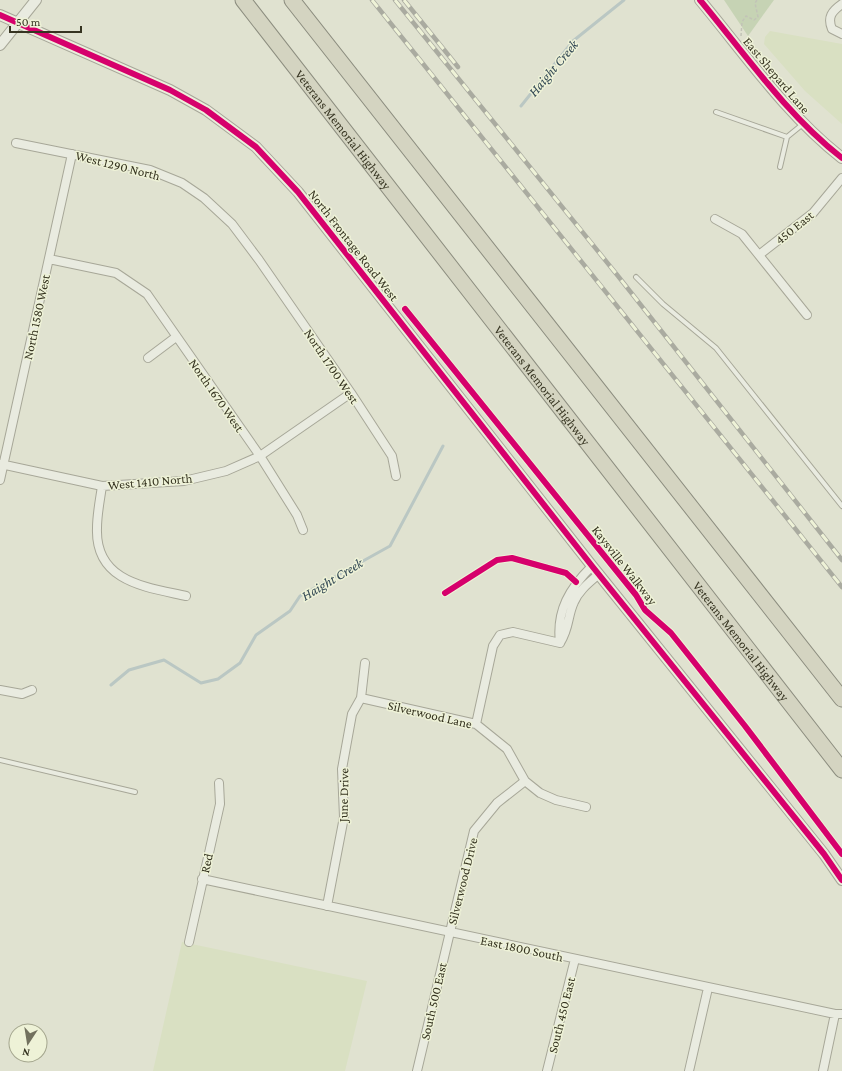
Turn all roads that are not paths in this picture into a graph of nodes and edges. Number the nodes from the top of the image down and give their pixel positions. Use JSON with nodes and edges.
{"nodes":[{"id":1,"x":36,"y":0,"type":"edge"},
{"id":2,"x":243,"y":0,"type":"edge"},
{"id":3,"x":292,"y":0,"type":"edge"},
{"id":4,"x":700,"y":0,"type":"edge"},
{"id":5,"x":842,"y":4,"type":"edge"},
{"id":6,"x":0,"y":16,"type":"edge"},
{"id":7,"x":17,"y":23,"type":"junction"},
{"id":8,"x":842,"y":34,"type":"edge"},
{"id":9,"x":0,"y":45,"type":"edge"},
{"id":10,"x":716,"y":112,"type":"dead end"},
{"id":11,"x":803,"y":124,"type":"junction"},
{"id":12,"x":787,"y":137,"type":"junction"},
{"id":13,"x":16,"y":143,"type":"dead end"},
{"id":14,"x":72,"y":154,"type":"junction"},
{"id":15,"x":842,"y":158,"type":"edge"},
{"id":16,"x":780,"y":167,"type":"dead end"},
{"id":17,"x":842,"y":178,"type":"edge"},
{"id":18,"x":716,"y":218,"type":"dead end"},
{"id":19,"x":758,"y":255,"type":"junction"},
{"id":20,"x":49,"y":259,"type":"junction"},
{"id":21,"x":259,"y":260,"type":"joint"},
{"id":22,"x":636,"y":277,"type":"dead end"},
{"id":23,"x":807,"y":315,"type":"dead end"},
{"id":24,"x":176,"y":337,"type":"junction"},
{"id":25,"x":148,"y":358,"type":"dead end"},
{"id":26,"x":351,"y":393,"type":"junction"},
{"id":27,"x":260,"y":456,"type":"junction"},
{"id":28,"x":2,"y":464,"type":"edge"},
{"id":29,"x":396,"y":476,"type":"dead end"},
{"id":30,"x":0,"y":480,"type":"edge"},
{"id":31,"x":102,"y":486,"type":"junction"},
{"id":32,"x":842,"y":506,"type":"edge"},
{"id":33,"x":303,"y":530,"type":"dead end"},
{"id":34,"x":596,"y":570,"type":"junction"},
{"id":35,"x":186,"y":596,"type":"dead end"},
{"id":36,"x":365,"y":663,"type":"dead end"},
{"id":37,"x":0,"y":690,"type":"edge"},
{"id":38,"x":32,"y":690,"type":"dead end"},
{"id":39,"x":361,"y":698,"type":"junction"},
{"id":40,"x":842,"y":699,"type":"edge"},
{"id":41,"x":476,"y":724,"type":"junction"},
{"id":42,"x":0,"y":760,"type":"edge"},
{"id":43,"x":842,"y":770,"type":"edge"},
{"id":44,"x":525,"y":781,"type":"junction"},
{"id":45,"x":219,"y":783,"type":"dead end"},
{"id":46,"x":135,"y":792,"type":"dead end"},
{"id":47,"x":586,"y":807,"type":"dead end"},
{"id":48,"x":202,"y":879,"type":"junction"},
{"id":49,"x":842,"y":880,"type":"edge"},
{"id":50,"x":327,"y":906,"type":"junction"},
{"id":51,"x":450,"y":932,"type":"junction"},
{"id":52,"x":189,"y":942,"type":"dead end"},
{"id":53,"x":574,"y":959,"type":"junction"},
{"id":54,"x":708,"y":988,"type":"junction"},
{"id":55,"x":838,"y":1014,"type":"edge"},
{"id":56,"x":417,"y":1071,"type":"edge"},
{"id":57,"x":547,"y":1071,"type":"edge"},
{"id":58,"x":689,"y":1071,"type":"edge"},
{"id":59,"x":823,"y":1071,"type":"edge"}],
"edges":[{"from":1,"to":7,"type":"street"},
{"from":2,"to":43,"type":"highway","name":"Veterans Memorial Highway"},
{"from":3,"to":40,"type":"highway"},
{"from":4,"to":11,"type":"street","name":"East Shepard Lane"},
{"from":5,"to":8,"type":"street"},
{"from":6,"to":7,"type":"street"},
{"from":7,"to":9,"type":"street"},
{"from":7,"to":34,"type":"street","name":"North Frontage Road West"},
{"from":10,"to":12,"type":"lane"},
{"from":11,"to":12,"type":"lane"},
{"from":11,"to":15,"type":"street","name":"East Shepard Lane"},
{"from":12,"to":16,"type":"lane"},
{"from":13,"to":14,"type":"street","name":"West 1290 North"},
{"from":14,"to":20,"type":"street","name":"North 1580 West"},
{"from":14,"to":21,"type":"street","name":"West 1290 North"},
{"from":17,"to":19,"type":"street","name":"450 East"},
{"from":18,"to":19,"type":"street"},
{"from":19,"to":23,"type":"street"},
{"from":20,"to":24,"type":"street","name":"North 1670 West"},
{"from":20,"to":28,"type":"street","name":"North 1580 West"},
{"from":21,"to":26,"type":"street","name":"North 1700 West"},
{"from":22,"to":32,"type":"lane"},
{"from":24,"to":25,"type":"street"},
{"from":24,"to":27,"type":"street","name":"North 1670 West"},
{"from":26,"to":27,"type":"street","name":"West 1410 North"},
{"from":26,"to":29,"type":"street","name":"North 1700 West"},
{"from":27,"to":31,"type":"street","name":"West 1410 North"},
{"from":27,"to":33,"type":"street","name":"North 1670 West"},
{"from":28,"to":30,"type":"street","name":"North 1580 West"},
{"from":28,"to":31,"type":"street","name":"West 1410 North"},
{"from":31,"to":35,"type":"street"},
{"from":34,"to":41,"type":"street"},
{"from":34,"to":49,"type":"street","name":"North Frontage Road West"},
{"from":36,"to":39,"type":"street","name":"June Drive"},
{"from":37,"to":38,"type":"street"},
{"from":39,"to":41,"type":"street","name":"Silverwood Lane"},
{"from":39,"to":50,"type":"street","name":"June Drive"},
{"from":41,"to":44,"type":"street","name":"Silverwood Lane"},
{"from":42,"to":46,"type":"lane"},
{"from":44,"to":47,"type":"street","name":"Silverwood Lane"},
{"from":44,"to":51,"type":"street","name":"Silverwood Drive"},
{"from":45,"to":48,"type":"street","name":"Red"},
{"from":48,"to":50,"type":"street","name":"East 1800 South"},
{"from":48,"to":52,"type":"street","name":"Red"},
{"from":50,"to":51,"type":"street","name":"East 1800 South"},
{"from":51,"to":53,"type":"street","name":"East 1800 South"},
{"from":51,"to":56,"type":"street","name":"South 500 East"},
{"from":53,"to":54,"type":"street","name":"East 1800 South"},
{"from":53,"to":57,"type":"street","name":"South 450 East"},
{"from":54,"to":55,"type":"street","name":"East 1800 South"},
{"from":54,"to":58,"type":"street"},
{"from":55,"to":59,"type":"street"}]}
